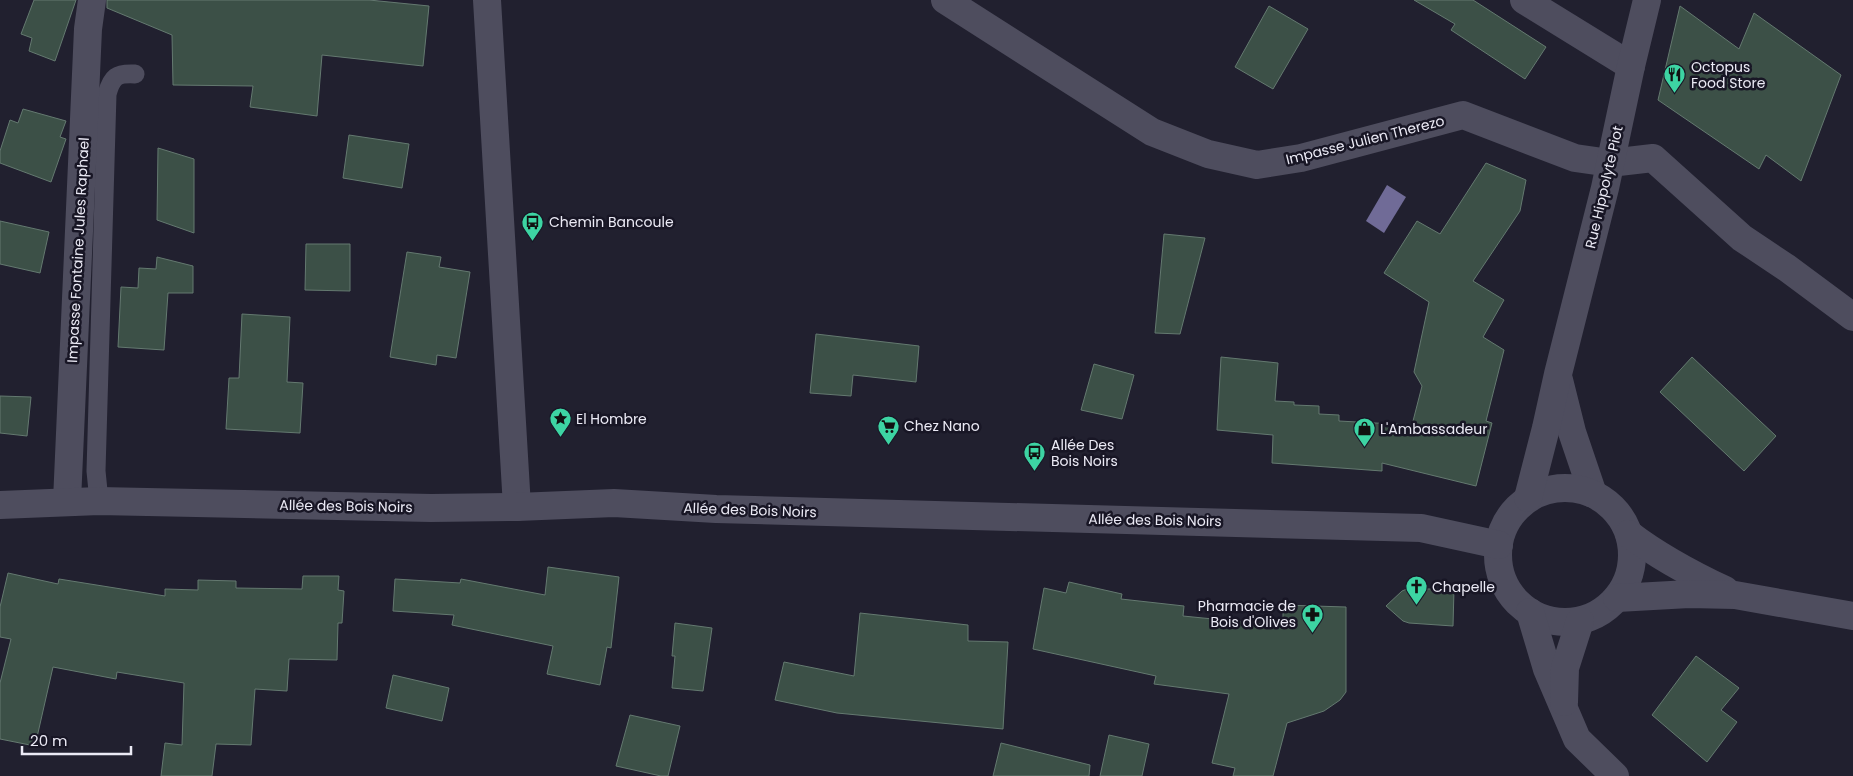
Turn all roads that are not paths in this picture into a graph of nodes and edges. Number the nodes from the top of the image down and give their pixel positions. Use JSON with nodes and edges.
{"nodes":[{"id":1,"x":92,"y":0,"type":"edge"},
{"id":2,"x":487,"y":0,"type":"edge"},
{"id":3,"x":946,"y":0,"type":"edge"},
{"id":4,"x":1524,"y":0,"type":"edge"},
{"id":5,"x":1648,"y":0,"type":"edge"},
{"id":6,"x":1631,"y":66,"type":"junction"},
{"id":7,"x":135,"y":74,"type":"dead end"},
{"id":8,"x":1610,"y":163,"type":"junction"},
{"id":9,"x":1853,"y":317,"type":"edge"},
{"id":10,"x":1558,"y":374,"type":"junction"},
{"id":11,"x":1593,"y":494,"type":"junction"},
{"id":12,"x":1528,"y":498,"type":"junction"},
{"id":13,"x":67,"y":501,"type":"junction"},
{"id":14,"x":100,"y":501,"type":"junction"},
{"id":15,"x":0,"y":504,"type":"edge"},
{"id":16,"x":516,"y":507,"type":"junction"},
{"id":17,"x":1629,"y":534,"type":"junction"},
{"id":18,"x":1499,"y":545,"type":"junction"},
{"id":19,"x":1735,"y":595,"type":"junction"},
{"id":20,"x":1617,"y":598,"type":"junction"},
{"id":21,"x":1530,"y":612,"type":"junction"},
{"id":22,"x":1853,"y":616,"type":"edge"},
{"id":23,"x":1580,"y":621,"type":"junction"},
{"id":24,"x":1563,"y":708,"type":"junction"},
{"id":25,"x":1614,"y":776,"type":"edge"}],
"edges":[{"from":1,"to":13,"type":"main road","name":"Impasse Fontaine Jules Raphael"},
{"from":2,"to":16,"type":"main road"},
{"from":3,"to":8,"type":"main road","name":"Impasse Julien Therezo"},
{"from":4,"to":6,"type":"main road"},
{"from":5,"to":6,"type":"main road","name":"Rue Hippolyte Piot"},
{"from":6,"to":8,"type":"main road","name":"Rue Hippolyte Piot"},
{"from":7,"to":14,"type":"lane"},
{"from":8,"to":9,"type":"main road","name":"Impasse Julien Therezo"},
{"from":8,"to":10,"type":"main road","name":"Rue Hippolyte Piot"},
{"from":10,"to":11,"type":"main road","name":"Rue Hippolyte Piot"},
{"from":10,"to":12,"type":"main road","name":"Rue Hippolyte Piot"},
{"from":11,"to":12,"type":"main road"},
{"from":11,"to":17,"type":"main road"},
{"from":12,"to":18,"type":"main road"},
{"from":13,"to":14,"type":"main road","name":"Allée des Bois Noirs"},
{"from":13,"to":15,"type":"main road","name":"Allée des Bois Noirs"},
{"from":14,"to":16,"type":"main road","name":"Allée des Bois Noirs"},
{"from":16,"to":18,"type":"main road","name":"Allée des Bois Noirs"},
{"from":17,"to":19,"type":"main road"},
{"from":17,"to":20,"type":"main road"},
{"from":18,"to":21,"type":"main road"},
{"from":19,"to":20,"type":"main road"},
{"from":19,"to":22,"type":"main road"},
{"from":20,"to":23,"type":"main road"},
{"from":21,"to":23,"type":"main road"},
{"from":21,"to":24,"type":"main road"},
{"from":23,"to":24,"type":"main road"},
{"from":24,"to":25,"type":"main road"}]}
